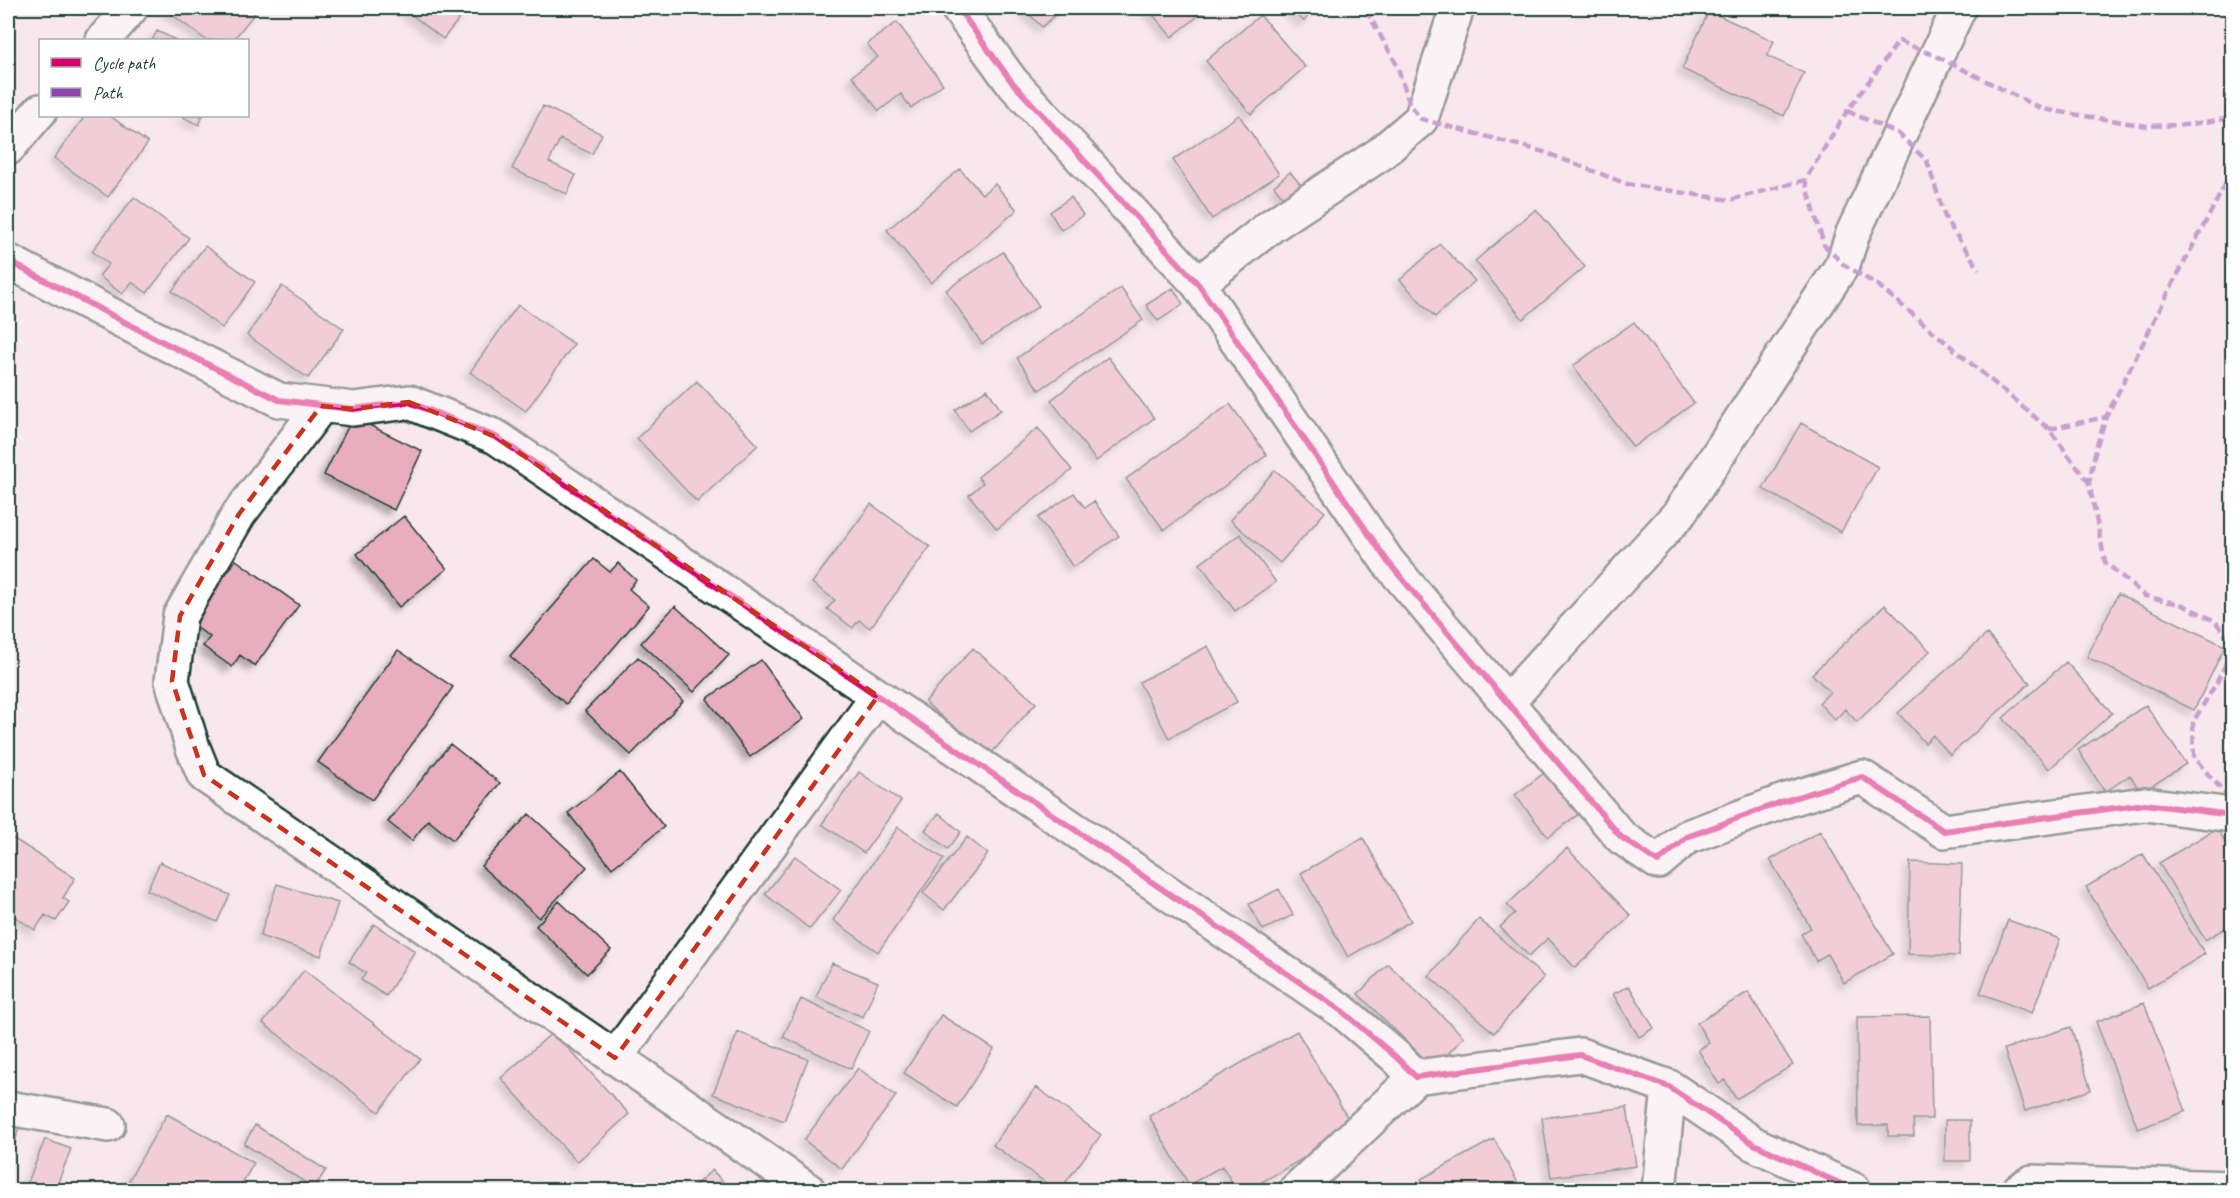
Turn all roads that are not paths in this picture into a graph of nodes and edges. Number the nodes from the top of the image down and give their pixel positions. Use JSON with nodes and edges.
{"nodes":[{"id":1,"x":131,"y":8,"type":"edge"},
{"id":2,"x":958,"y":8,"type":"edge"},
{"id":3,"x":1457,"y":8,"type":"edge"},
{"id":4,"x":1959,"y":8,"type":"edge"},
{"id":5,"x":104,"y":39,"type":"edge"},
{"id":6,"x":39,"y":112,"type":"edge"},
{"id":7,"x":8,"y":148,"type":"edge"},
{"id":8,"x":8,"y":261,"type":"edge"},
{"id":9,"x":1198,"y":284,"type":"junction"},
{"id":10,"x":321,"y":406,"type":"junction"},
{"id":11,"x":878,"y":696,"type":"junction"},
{"id":12,"x":1507,"y":702,"type":"junction"},
{"id":13,"x":2232,"y":814,"type":"edge"},
{"id":14,"x":615,"y":1058,"type":"junction"},
{"id":15,"x":1416,"y":1077,"type":"junction"},
{"id":16,"x":1669,"y":1087,"type":"junction"},
{"id":17,"x":8,"y":1108,"type":"edge"},
{"id":18,"x":108,"y":1125,"type":"dead end"},
{"id":19,"x":2028,"y":1188,"type":"edge"},
{"id":20,"x":2232,"y":1188,"type":"edge"},
{"id":21,"x":808,"y":1191,"type":"edge"},
{"id":22,"x":1296,"y":1191,"type":"edge"},
{"id":23,"x":1659,"y":1191,"type":"edge"},
{"id":24,"x":1854,"y":1191,"type":"edge"}],
"edges":[{"from":1,"to":5,"type":"street"},
{"from":2,"to":9,"type":"street"},
{"from":3,"to":9,"type":"street"},
{"from":4,"to":12,"type":"street"},
{"from":6,"to":7,"type":"street"},
{"from":8,"to":10,"type":"street"},
{"from":9,"to":12,"type":"street"},
{"from":10,"to":11,"type":"street"},
{"from":10,"to":14,"type":"street"},
{"from":11,"to":14,"type":"street"},
{"from":11,"to":15,"type":"street"},
{"from":12,"to":13,"type":"street"},
{"from":14,"to":21,"type":"street"},
{"from":15,"to":16,"type":"street"},
{"from":15,"to":22,"type":"street"},
{"from":16,"to":23,"type":"street"},
{"from":16,"to":24,"type":"street"},
{"from":17,"to":18,"type":"street"},
{"from":19,"to":20,"type":"street"}]}
